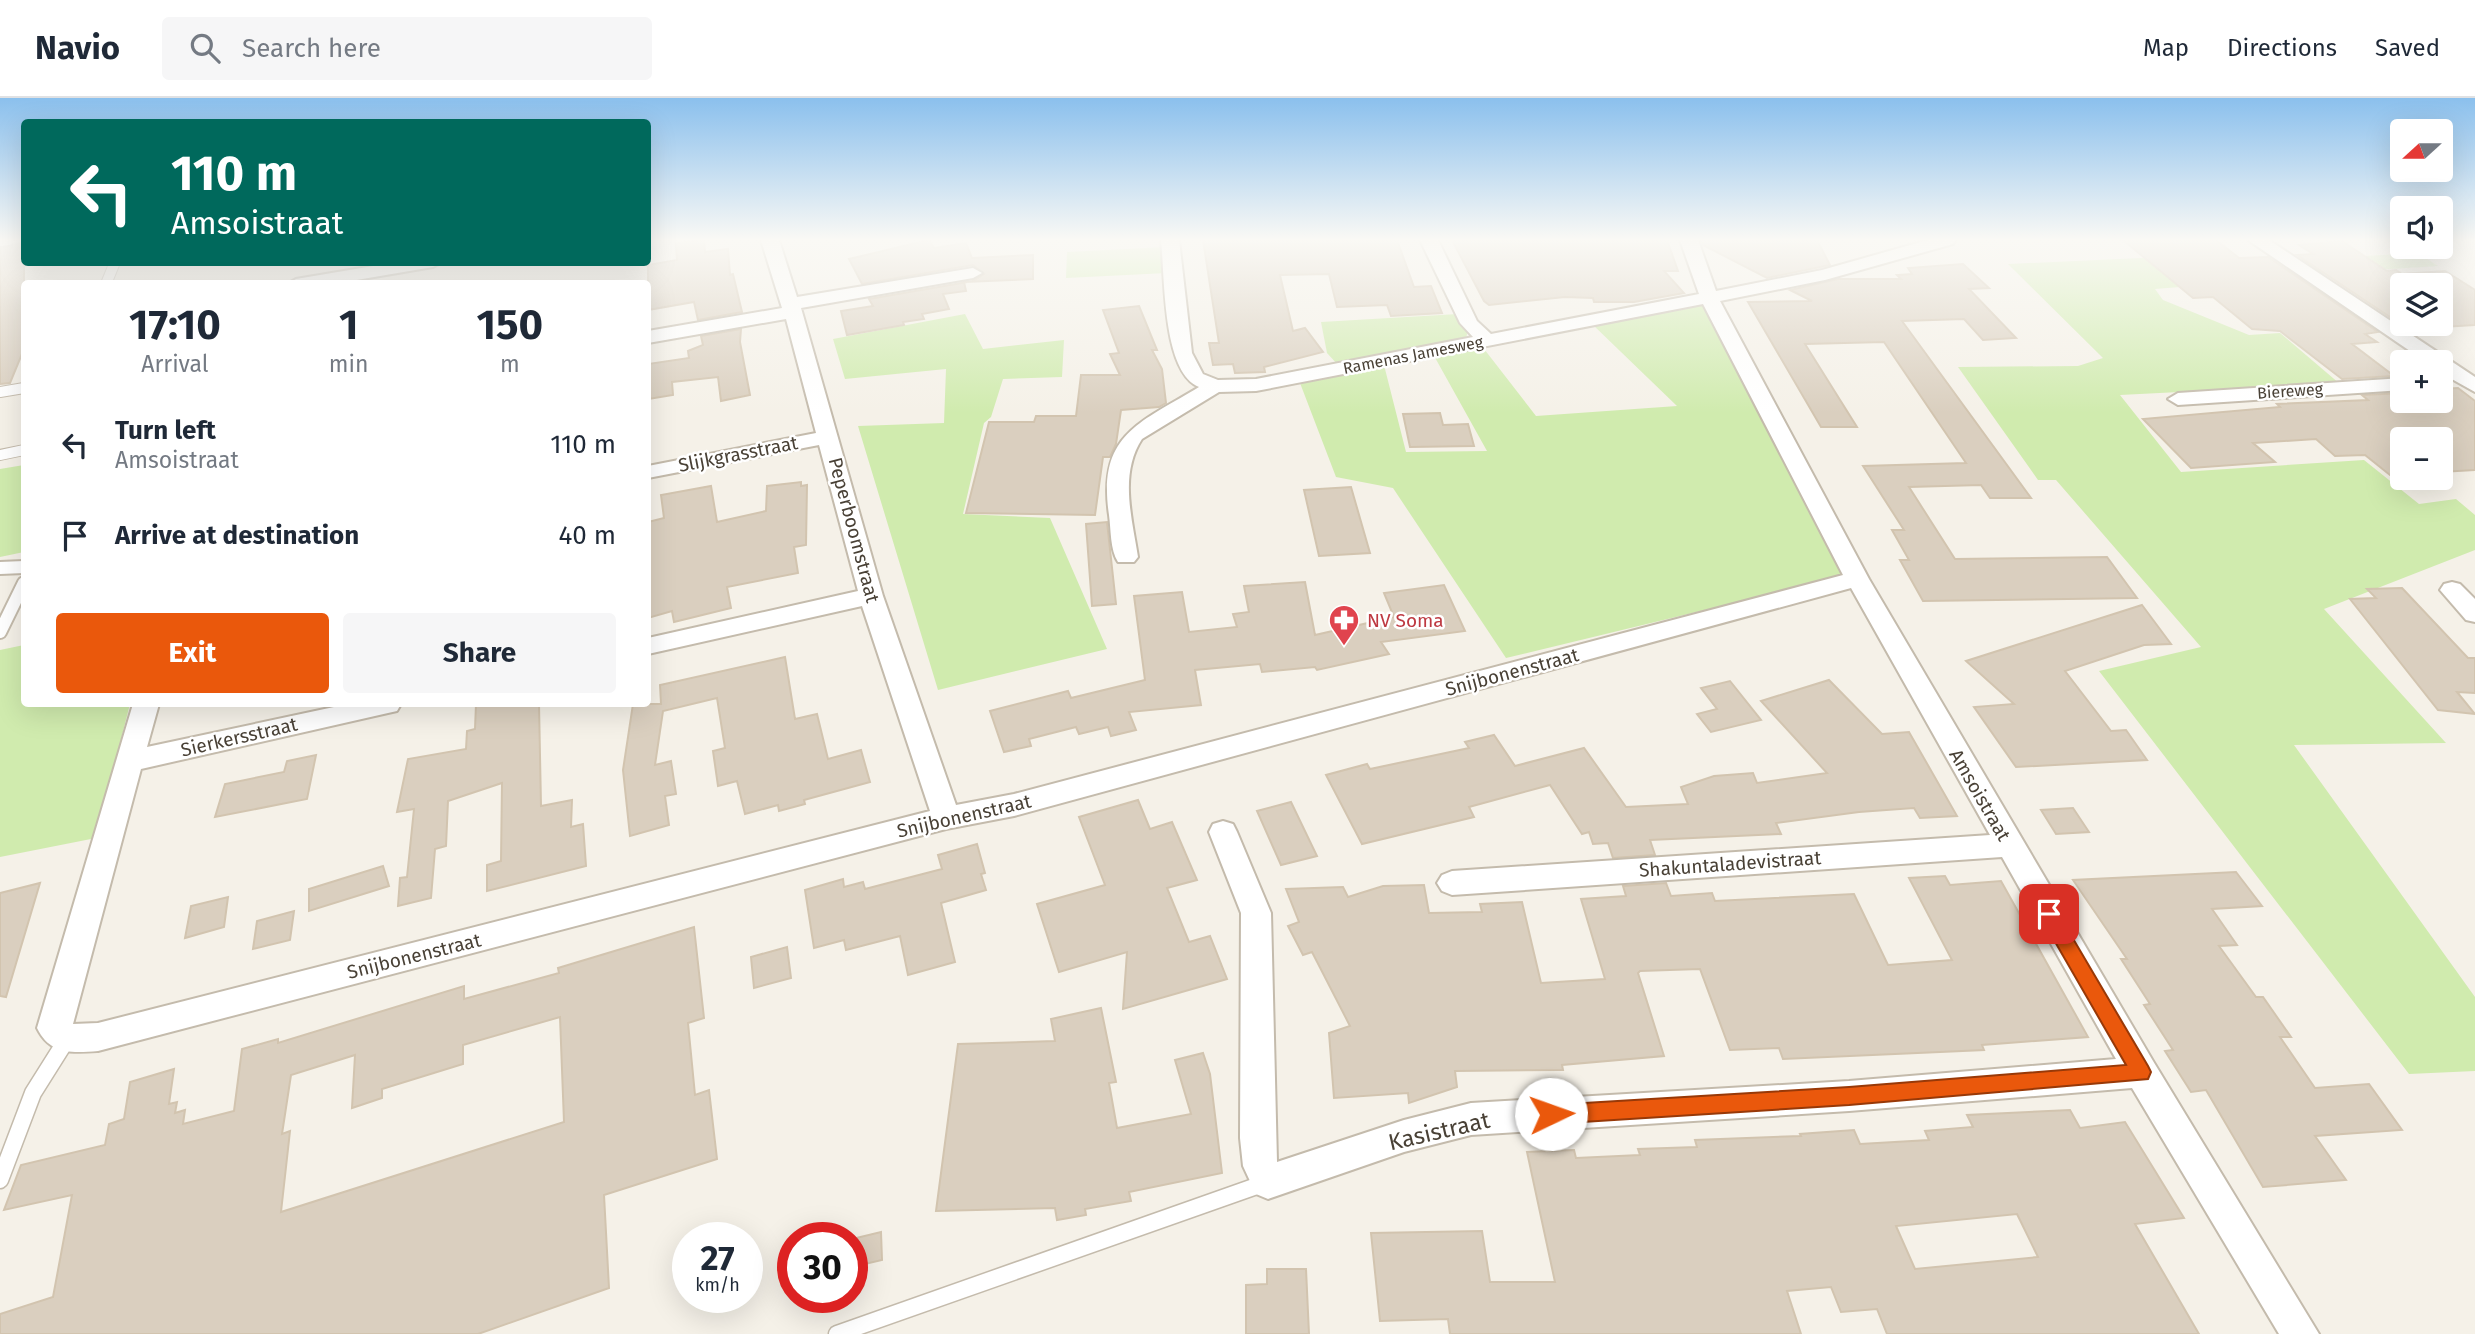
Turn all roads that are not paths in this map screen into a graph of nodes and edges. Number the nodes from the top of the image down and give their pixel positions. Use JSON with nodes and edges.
{"nodes":[{"id":1,"x":1709,"y":297,"type":"edge"},
{"id":2,"x":789,"y":298,"type":"edge"},
{"id":3,"x":845,"y":298,"type":"edge"},
{"id":4,"x":1176,"y":298,"type":"edge"},
{"id":5,"x":1457,"y":298,"type":"edge"},
{"id":6,"x":1705,"y":298,"type":"edge"},
{"id":7,"x":2343,"y":298,"type":"edge"},
{"id":8,"x":792,"y":308,"type":"junction"},
{"id":9,"x":651,"y":336,"type":"edge"},
{"id":10,"x":1486,"y":340,"type":"junction"},
{"id":11,"x":2421,"y":350,"type":"edge"},
{"id":12,"x":2453,"y":371,"type":"edge"},
{"id":13,"x":2453,"y":382,"type":"edge"},
{"id":14,"x":2471,"y":383,"type":"edge"},
{"id":15,"x":2390,"y":385,"type":"edge"},
{"id":16,"x":1214,"y":386,"type":"junction"},
{"id":17,"x":21,"y":388,"type":"edge"},
{"id":18,"x":0,"y":392,"type":"edge"},
{"id":19,"x":2178,"y":398,"type":"dead end"},
{"id":20,"x":828,"y":437,"type":"junction"},
{"id":21,"x":21,"y":452,"type":"edge"},
{"id":22,"x":0,"y":455,"type":"edge"},
{"id":23,"x":651,"y":471,"type":"edge"},
{"id":24,"x":1126,"y":557,"type":"dead end"},
{"id":25,"x":21,"y":567,"type":"edge"},
{"id":26,"x":0,"y":568,"type":"edge"},
{"id":27,"x":1857,"y":579,"type":"junction"},
{"id":28,"x":21,"y":589,"type":"edge"},
{"id":29,"x":2452,"y":590,"type":"dead end"},
{"id":30,"x":871,"y":596,"type":"junction"},
{"id":31,"x":2475,"y":614,"type":"edge"},
{"id":32,"x":0,"y":632,"type":"edge"},
{"id":33,"x":651,"y":645,"type":"edge"},
{"id":34,"x":145,"y":707,"type":"edge"},
{"id":35,"x":374,"y":707,"type":"edge"},
{"id":36,"x":131,"y":761,"type":"junction"},
{"id":37,"x":946,"y":818,"type":"junction"},
{"id":38,"x":1223,"y":832,"type":"dead end"},
{"id":39,"x":2009,"y":845,"type":"junction"},
{"id":40,"x":1452,"y":883,"type":"dead end"},
{"id":41,"x":67,"y":1040,"type":"junction"},
{"id":42,"x":2141,"y":1072,"type":"junction"},
{"id":43,"x":0,"y":1180,"type":"edge"},
{"id":44,"x":1268,"y":1182,"type":"junction"},
{"id":45,"x":836,"y":1334,"type":"edge"},
{"id":46,"x":2300,"y":1334,"type":"edge"}],
"edges":[{"from":1,"to":27,"type":"street","name":"Amsoistraat"},
{"from":2,"to":8,"type":"street","name":"Peperboomstraat"},
{"from":3,"to":8,"type":"street"},
{"from":4,"to":16,"type":"street"},
{"from":5,"to":10,"type":"street"},
{"from":6,"to":10,"type":"street","name":"Ramenas Jamesweg"},
{"from":7,"to":11,"type":"street"},
{"from":8,"to":9,"type":"street"},
{"from":8,"to":20,"type":"street","name":"Peperboomstraat"},
{"from":10,"to":16,"type":"street","name":"Ramenas Jamesweg"},
{"from":12,"to":14,"type":"street"},
{"from":13,"to":14,"type":"street"},
{"from":15,"to":19,"type":"street","name":"Biereweg"},
{"from":16,"to":24,"type":"street"},
{"from":17,"to":18,"type":"lane"},
{"from":20,"to":23,"type":"street","name":"Slijkgrasstraat"},
{"from":20,"to":30,"type":"street","name":"Peperboomstraat"},
{"from":21,"to":22,"type":"lane"},
{"from":25,"to":26,"type":"lane"},
{"from":27,"to":37,"type":"street","name":"Snijbonenstraat"},
{"from":27,"to":39,"type":"street","name":"Amsoistraat"},
{"from":28,"to":32,"type":"lane"},
{"from":29,"to":31,"type":"street"},
{"from":30,"to":33,"type":"street"},
{"from":30,"to":37,"type":"street","name":"Peperboomstraat"},
{"from":34,"to":36,"type":"street"},
{"from":35,"to":36,"type":"street","name":"Sierkersstraat"},
{"from":36,"to":41,"type":"street"},
{"from":37,"to":41,"type":"street","name":"Snijbonenstraat"},
{"from":38,"to":44,"type":"street"},
{"from":39,"to":40,"type":"street","name":"Shakuntaladevistraat"},
{"from":39,"to":42,"type":"street","name":"Amsoistraat"},
{"from":41,"to":43,"type":"lane"},
{"from":42,"to":44,"type":"street","name":"Kasistraat"},
{"from":42,"to":46,"type":"street","name":"Amsoistraat"},
{"from":44,"to":45,"type":"lane"}]}
